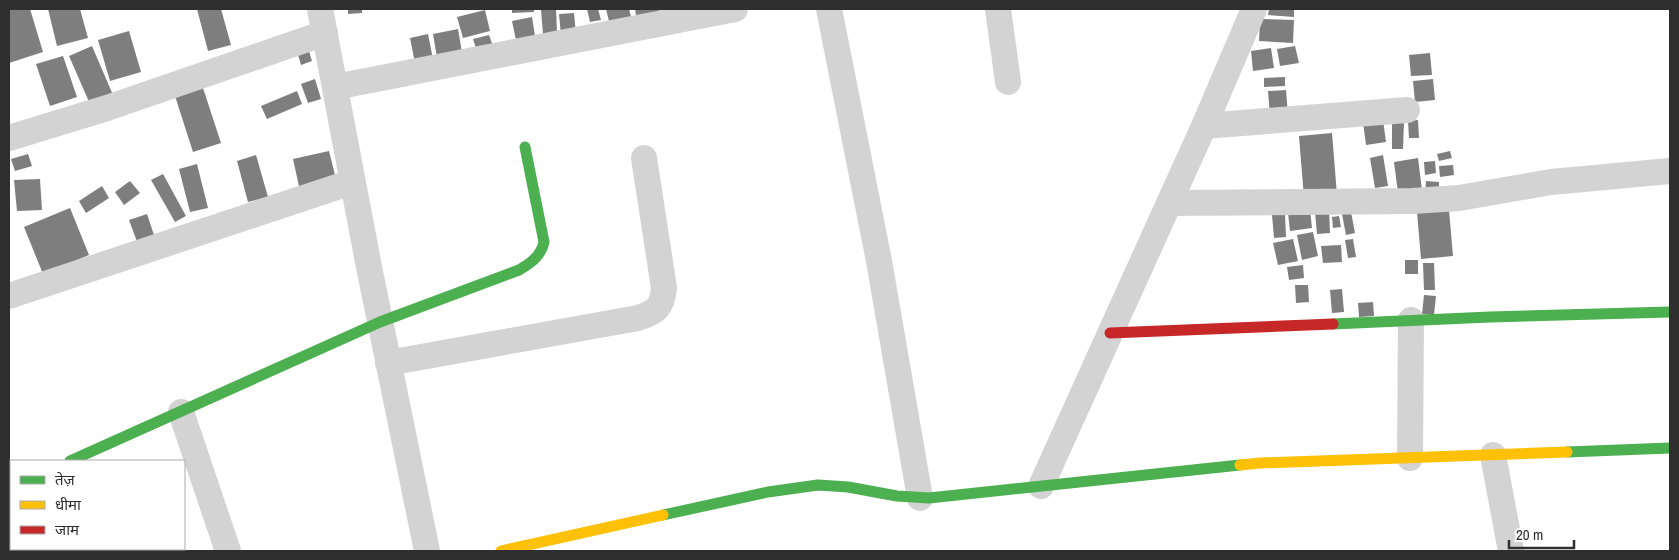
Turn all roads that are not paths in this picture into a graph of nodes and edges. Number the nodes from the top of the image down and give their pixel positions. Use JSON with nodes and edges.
{"nodes":[{"id":1,"x":735,"y":9,"type":"edge"},
{"id":2,"x":829,"y":9,"type":"edge"},
{"id":3,"x":998,"y":9,"type":"edge"},
{"id":4,"x":1254,"y":9,"type":"edge"},
{"id":5,"x":322,"y":21,"type":"edge"},
{"id":6,"x":1008,"y":82,"type":"dead end"},
{"id":7,"x":335,"y":87,"type":"junction"},
{"id":8,"x":1407,"y":110,"type":"dead end"},
{"id":9,"x":1204,"y":126,"type":"junction"},
{"id":10,"x":9,"y":138,"type":"edge"},
{"id":11,"x":525,"y":147,"type":"dead end"},
{"id":12,"x":644,"y":158,"type":"dead end"},
{"id":13,"x":1670,"y":171,"type":"edge"},
{"id":14,"x":352,"y":182,"type":"junction"},
{"id":15,"x":1169,"y":203,"type":"junction"},
{"id":16,"x":9,"y":296,"type":"edge"},
{"id":17,"x":1670,"y":312,"type":"edge"},
{"id":18,"x":1411,"y":320,"type":"junction"},
{"id":19,"x":380,"y":322,"type":"junction"},
{"id":20,"x":1110,"y":333,"type":"junction"},
{"id":21,"x":388,"y":363,"type":"junction"},
{"id":22,"x":181,"y":412,"type":"junction"},
{"id":23,"x":1670,"y":448,"type":"edge"},
{"id":24,"x":1493,"y":455,"type":"junction"},
{"id":25,"x":1410,"y":458,"type":"junction"},
{"id":26,"x":72,"y":460,"type":"edge"},
{"id":27,"x":1041,"y":486,"type":"junction"},
{"id":28,"x":920,"y":498,"type":"junction"},
{"id":29,"x":228,"y":551,"type":"edge"},
{"id":30,"x":427,"y":551,"type":"edge"},
{"id":31,"x":501,"y":551,"type":"edge"},
{"id":32,"x":1511,"y":551,"type":"edge"}],
"edges":[{"from":1,"to":7,"type":"street"},
{"from":2,"to":28,"type":"street"},
{"from":3,"to":6,"type":"street"},
{"from":4,"to":9,"type":"street"},
{"from":5,"to":7,"type":"street"},
{"from":5,"to":10,"type":"street"},
{"from":7,"to":14,"type":"street"},
{"from":8,"to":9,"type":"street"},
{"from":9,"to":15,"type":"street"},
{"from":11,"to":19,"type":"street"},
{"from":12,"to":21,"type":"street"},
{"from":13,"to":15,"type":"street"},
{"from":14,"to":16,"type":"street"},
{"from":14,"to":19,"type":"street"},
{"from":15,"to":20,"type":"street"},
{"from":17,"to":18,"type":"street"},
{"from":18,"to":20,"type":"street"},
{"from":18,"to":25,"type":"street"},
{"from":19,"to":21,"type":"street"},
{"from":19,"to":22,"type":"street"},
{"from":20,"to":27,"type":"street"},
{"from":21,"to":30,"type":"street"},
{"from":22,"to":26,"type":"street"},
{"from":22,"to":29,"type":"street"},
{"from":23,"to":24,"type":"street"},
{"from":24,"to":25,"type":"street"},
{"from":24,"to":32,"type":"street"},
{"from":25,"to":27,"type":"street"},
{"from":27,"to":28,"type":"street"},
{"from":28,"to":31,"type":"street"}]}
